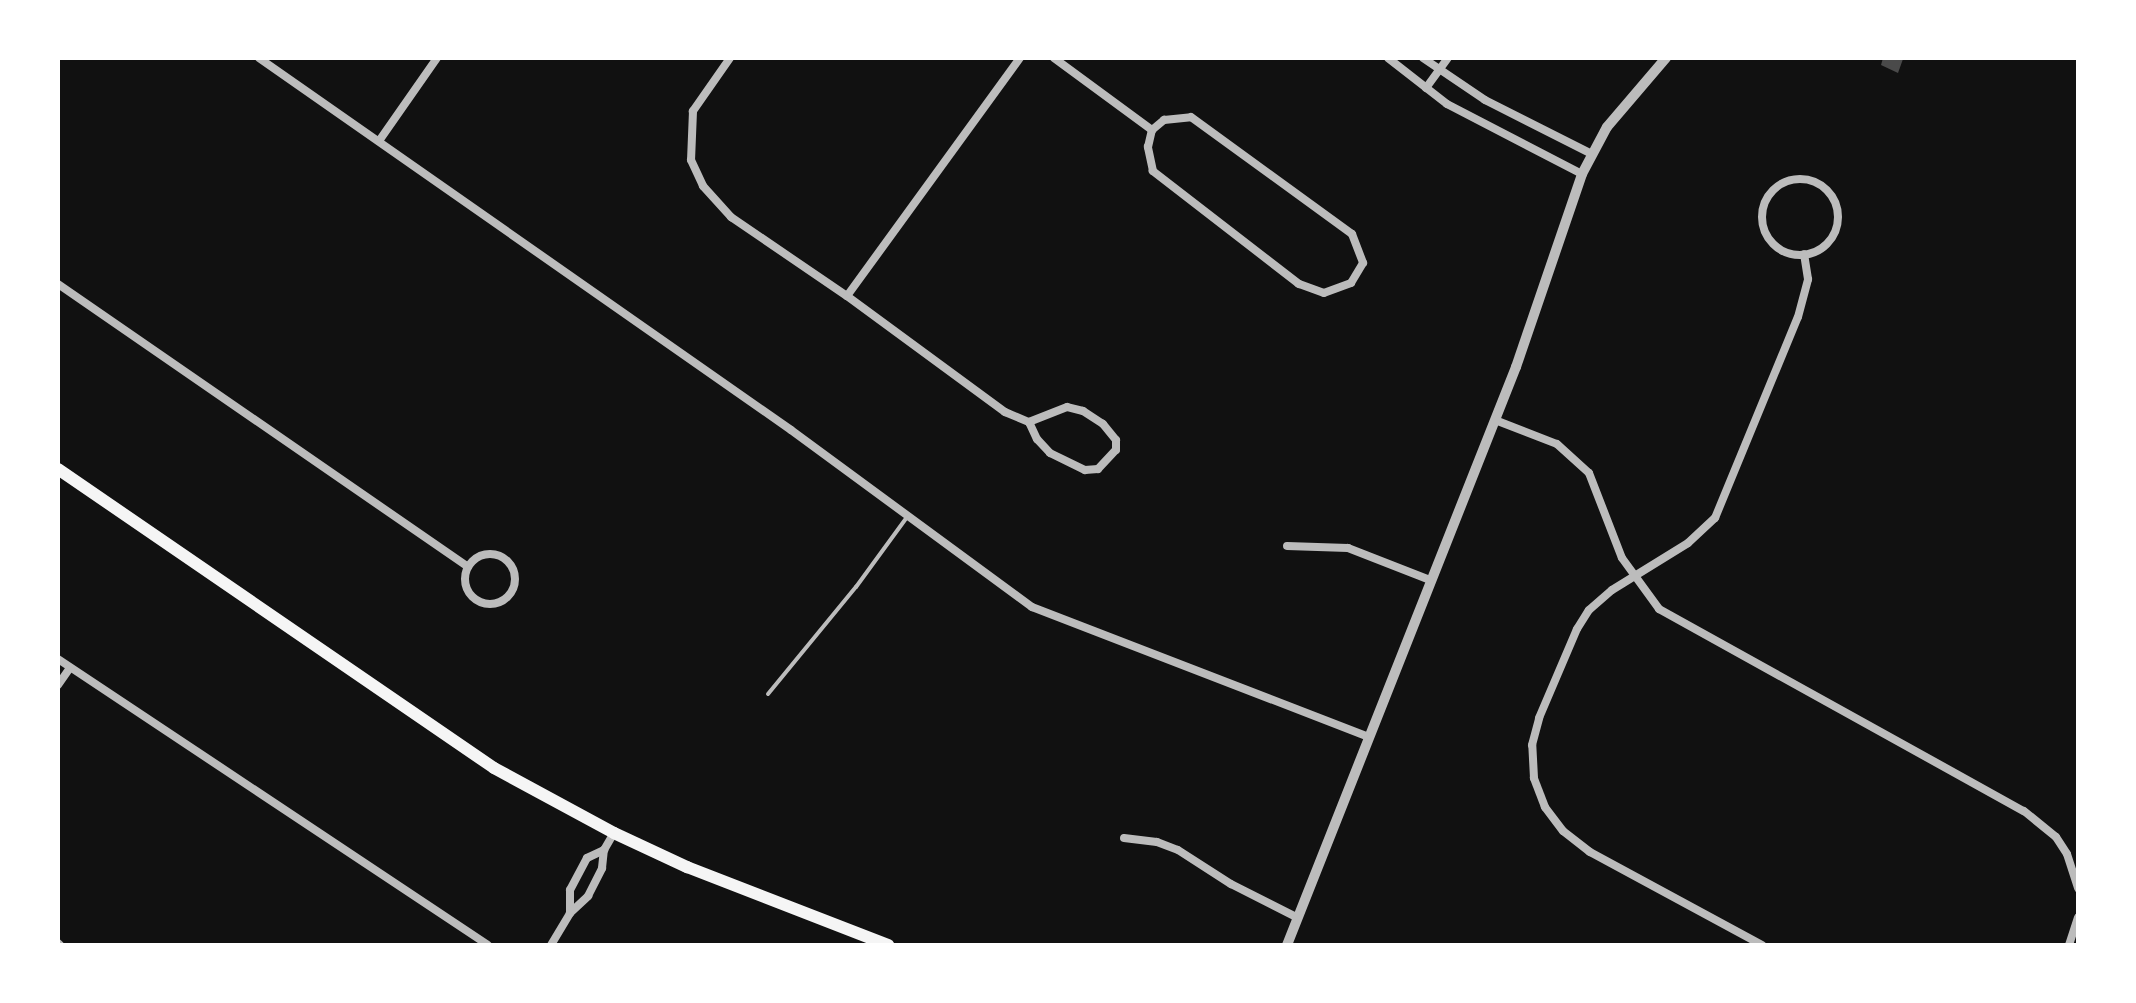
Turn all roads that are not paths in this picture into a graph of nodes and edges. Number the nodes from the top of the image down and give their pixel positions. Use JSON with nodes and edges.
{"nodes":[{"id":1,"x":259,"y":58,"type":"edge"},
{"id":2,"x":437,"y":58,"type":"edge"},
{"id":3,"x":730,"y":58,"type":"edge"},
{"id":4,"x":1020,"y":58,"type":"edge"},
{"id":5,"x":1054,"y":58,"type":"edge"},
{"id":6,"x":1388,"y":58,"type":"edge"},
{"id":7,"x":1423,"y":58,"type":"edge"},
{"id":8,"x":1448,"y":58,"type":"edge"},
{"id":9,"x":1666,"y":58,"type":"edge"},
{"id":10,"x":1440,"y":70,"type":"junction"},
{"id":11,"x":1426,"y":88,"type":"junction"},
{"id":12,"x":1152,"y":130,"type":"junction"},
{"id":13,"x":379,"y":141,"type":"junction"},
{"id":14,"x":1592,"y":154,"type":"junction"},
{"id":15,"x":1582,"y":174,"type":"junction"},
{"id":16,"x":1804,"y":254,"type":"junction"},
{"id":17,"x":58,"y":284,"type":"edge"},
{"id":18,"x":847,"y":296,"type":"junction"},
{"id":19,"x":1495,"y":420,"type":"junction"},
{"id":20,"x":1029,"y":422,"type":"junction"},
{"id":21,"x":58,"y":469,"type":"edge"},
{"id":22,"x":907,"y":517,"type":"junction"},
{"id":23,"x":1287,"y":546,"type":"dead end"},
{"id":24,"x":468,"y":567,"type":"junction"},
{"id":25,"x":1633,"y":578,"type":"junction"},
{"id":26,"x":1430,"y":580,"type":"junction"},
{"id":27,"x":58,"y":659,"type":"edge"},
{"id":28,"x":70,"y":668,"type":"junction"},
{"id":29,"x":58,"y":685,"type":"edge"},
{"id":30,"x":768,"y":694,"type":"dead end"},
{"id":31,"x":1369,"y":737,"type":"junction"},
{"id":32,"x":614,"y":833,"type":"junction"},
{"id":33,"x":1124,"y":838,"type":"dead end"},
{"id":34,"x":604,"y":850,"type":"junction"},
{"id":35,"x":2078,"y":888,"type":"edge"},
{"id":36,"x":570,"y":913,"type":"junction"},
{"id":37,"x":2078,"y":917,"type":"edge"},
{"id":38,"x":1298,"y":918,"type":"junction"},
{"id":39,"x":488,"y":945,"type":"edge"},
{"id":40,"x":551,"y":945,"type":"edge"},
{"id":41,"x":888,"y":945,"type":"edge"},
{"id":42,"x":1287,"y":945,"type":"edge"},
{"id":43,"x":1762,"y":945,"type":"edge"},
{"id":44,"x":2069,"y":945,"type":"edge"}],
"edges":[{"from":1,"to":13,"type":"street"},
{"from":2,"to":13,"type":"street"},
{"from":3,"to":18,"type":"street"},
{"from":4,"to":18,"type":"street"},
{"from":5,"to":12,"type":"street"},
{"from":6,"to":11,"type":"street"},
{"from":7,"to":10,"type":"street"},
{"from":8,"to":10,"type":"street"},
{"from":9,"to":14,"type":"street"},
{"from":10,"to":11,"type":"street"},
{"from":10,"to":14,"type":"street"},
{"from":11,"to":15,"type":"street"},
{"from":12,"to":12,"type":"street"},
{"from":13,"to":22,"type":"street"},
{"from":14,"to":15,"type":"street"},
{"from":15,"to":19,"type":"street"},
{"from":16,"to":16,"type":"street"},
{"from":16,"to":25,"type":"street"},
{"from":17,"to":24,"type":"street"},
{"from":18,"to":20,"type":"street"},
{"from":19,"to":25,"type":"street"},
{"from":19,"to":26,"type":"street"},
{"from":20,"to":20,"type":"street"},
{"from":21,"to":32,"type":"main road"},
{"from":22,"to":30,"type":"lane"},
{"from":22,"to":31,"type":"street"},
{"from":23,"to":26,"type":"street"},
{"from":24,"to":24,"type":"street"},
{"from":25,"to":35,"type":"street"},
{"from":25,"to":43,"type":"street"},
{"from":26,"to":31,"type":"street"},
{"from":27,"to":28,"type":"street"},
{"from":28,"to":29,"type":"street"},
{"from":28,"to":39,"type":"street"},
{"from":31,"to":38,"type":"street"},
{"from":32,"to":34,"type":"street"},
{"from":32,"to":41,"type":"main road"},
{"from":33,"to":38,"type":"street"},
{"from":34,"to":36,"type":"street"},
{"from":34,"to":36,"type":"street"},
{"from":36,"to":40,"type":"street"},
{"from":37,"to":44,"type":"street"},
{"from":38,"to":42,"type":"street"}]}
